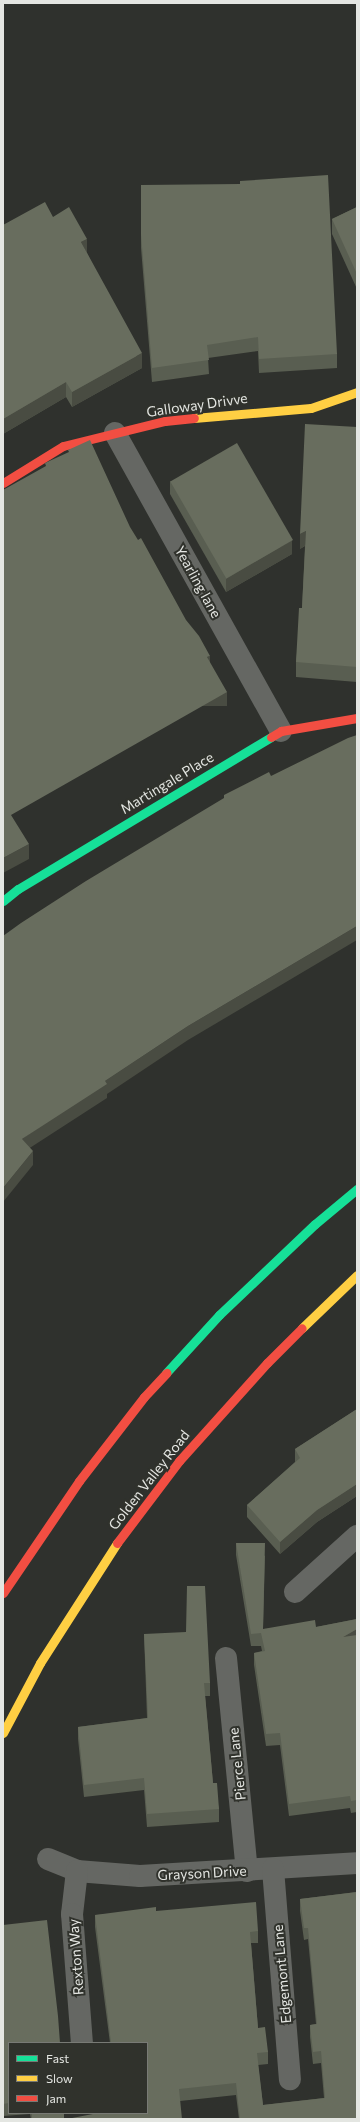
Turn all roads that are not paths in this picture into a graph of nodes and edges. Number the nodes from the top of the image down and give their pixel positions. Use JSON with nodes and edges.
{"nodes":[{"id":1,"x":357,"y":392,"type":"edge"},
{"id":2,"x":115,"y":433,"type":"junction"},
{"id":3,"x":3,"y":482,"type":"edge"},
{"id":4,"x":357,"y":718,"type":"edge"},
{"id":5,"x":281,"y":731,"type":"junction"},
{"id":6,"x":3,"y":901,"type":"edge"},
{"id":7,"x":357,"y":1189,"type":"edge"},
{"id":8,"x":357,"y":1275,"type":"edge"},
{"id":9,"x":357,"y":1536,"type":"edge"},
{"id":10,"x":295,"y":1592,"type":"dead end"},
{"id":11,"x":3,"y":1593,"type":"edge"},
{"id":12,"x":226,"y":1658,"type":"dead end"},
{"id":13,"x":3,"y":1733,"type":"edge"},
{"id":14,"x":48,"y":1859,"type":"dead end"},
{"id":15,"x":357,"y":1864,"type":"edge"},
{"id":16,"x":273,"y":1869,"type":"junction"},
{"id":17,"x":77,"y":1871,"type":"junction"},
{"id":18,"x":247,"y":1871,"type":"junction"},
{"id":19,"x":82,"y":2042,"type":"edge"},
{"id":20,"x":290,"y":2079,"type":"dead end"}],
"edges":[{"from":1,"to":2,"type":"main road","name":"Galloway Drivve"},
{"from":2,"to":3,"type":"main road","name":"Galloway Drivve"},
{"from":2,"to":5,"type":"street","name":"Yearling lane"},
{"from":4,"to":5,"type":"main road","name":"Martingale Place"},
{"from":5,"to":6,"type":"main road","name":"Martingale Place"},
{"from":7,"to":11,"type":"main road"},
{"from":8,"to":13,"type":"main road","name":"Golden Valley Road"},
{"from":9,"to":10,"type":"street"},
{"from":12,"to":18,"type":"street","name":"Pierce Lane"},
{"from":14,"to":17,"type":"street","name":"Grayson Drive"},
{"from":15,"to":16,"type":"street","name":"Grayson Drive"},
{"from":16,"to":18,"type":"street","name":"Grayson Drive"},
{"from":16,"to":20,"type":"street","name":"Edgemont Lane"},
{"from":17,"to":18,"type":"street","name":"Grayson Drive"},
{"from":17,"to":19,"type":"street","name":"Rexton Way"}]}
